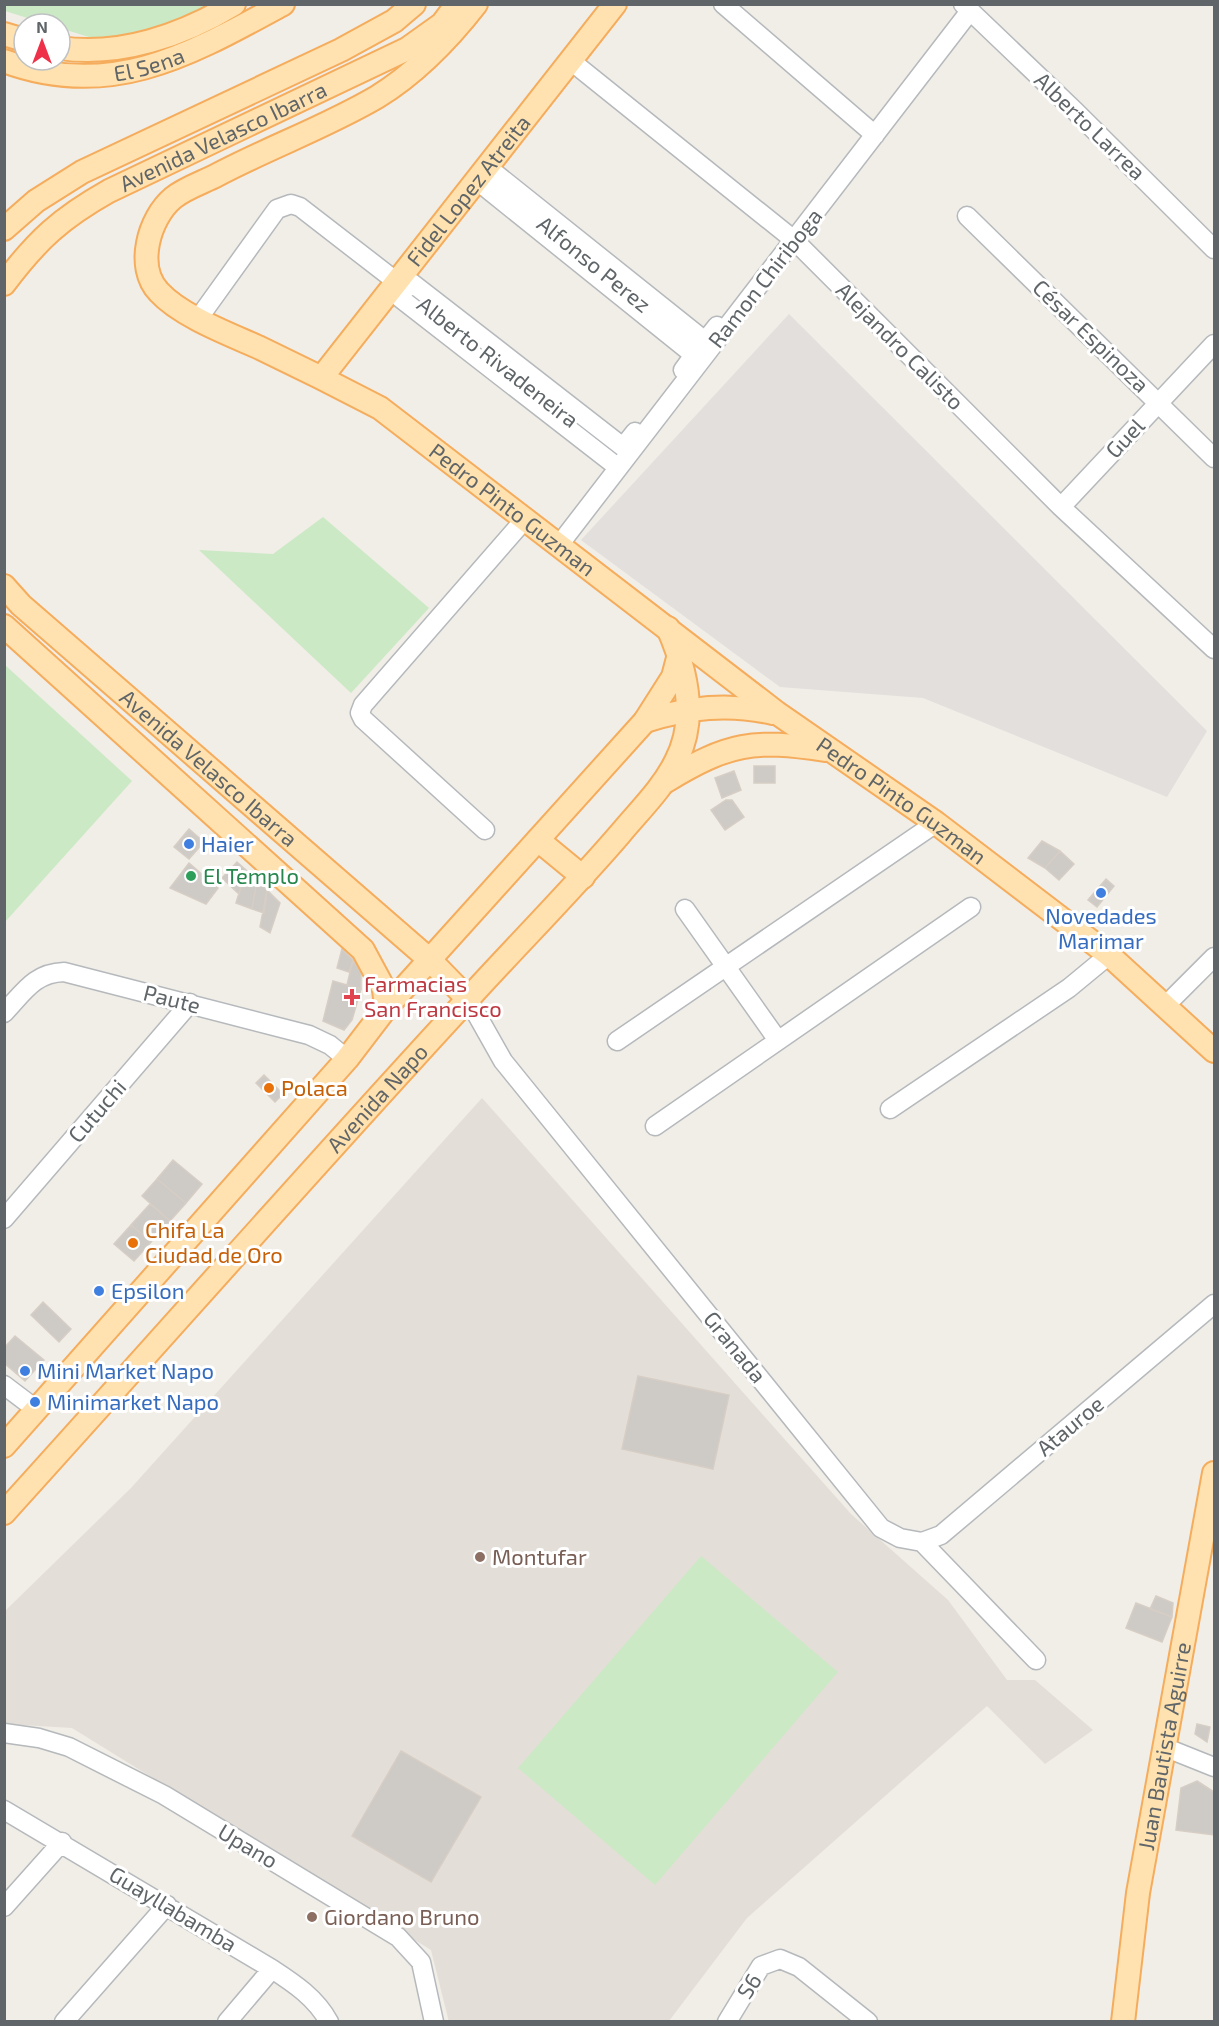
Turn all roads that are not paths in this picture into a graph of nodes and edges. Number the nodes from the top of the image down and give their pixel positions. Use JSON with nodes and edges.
{"nodes":[{"id":1,"x":234,"y":4,"type":"edge"},
{"id":2,"x":266,"y":4,"type":"edge"},
{"id":3,"x":283,"y":4,"type":"edge"},
{"id":4,"x":414,"y":4,"type":"edge"},
{"id":5,"x":457,"y":4,"type":"edge"},
{"id":6,"x":476,"y":4,"type":"edge"},
{"id":7,"x":615,"y":4,"type":"edge"},
{"id":8,"x":723,"y":4,"type":"edge"},
{"id":9,"x":967,"y":8,"type":"edge"},
{"id":10,"x":391,"y":13,"type":"edge"},
{"id":11,"x":154,"y":41,"type":"junction"},
{"id":12,"x":72,"y":48,"type":"edge"},
{"id":13,"x":4,"y":61,"type":"edge"},
{"id":14,"x":571,"y":67,"type":"junction"},
{"id":15,"x":875,"y":135,"type":"junction"},
{"id":16,"x":488,"y":179,"type":"junction"},
{"id":17,"x":967,"y":216,"type":"dead end"},
{"id":18,"x":4,"y":228,"type":"edge"},
{"id":19,"x":794,"y":240,"type":"junction"},
{"id":20,"x":1215,"y":249,"type":"edge"},
{"id":21,"x":4,"y":284,"type":"edge"},
{"id":22,"x":403,"y":288,"type":"junction"},
{"id":23,"x":198,"y":319,"type":"junction"},
{"id":24,"x":1215,"y":344,"type":"edge"},
{"id":25,"x":706,"y":354,"type":"junction"},
{"id":26,"x":322,"y":377,"type":"junction"},
{"id":27,"x":1159,"y":402,"type":"junction"},
{"id":28,"x":1215,"y":458,"type":"edge"},
{"id":29,"x":618,"y":461,"type":"junction"},
{"id":30,"x":1061,"y":507,"type":"junction"},
{"id":31,"x":525,"y":519,"type":"junction"},
{"id":32,"x":559,"y":545,"type":"junction"},
{"id":33,"x":4,"y":586,"type":"edge"},
{"id":34,"x":4,"y":626,"type":"edge"},
{"id":35,"x":668,"y":628,"type":"junction"},
{"id":36,"x":1215,"y":649,"type":"edge"},
{"id":37,"x":678,"y":658,"type":"junction"},
{"id":38,"x":688,"y":709,"type":"junction"},
{"id":39,"x":777,"y":713,"type":"junction"},
{"id":40,"x":645,"y":721,"type":"junction"},
{"id":41,"x":828,"y":750,"type":"junction"},
{"id":42,"x":664,"y":781,"type":"junction"},
{"id":43,"x":936,"y":824,"type":"junction"},
{"id":44,"x":485,"y":830,"type":"dead end"},
{"id":45,"x":538,"y":840,"type":"junction"},
{"id":46,"x":583,"y":877,"type":"junction"},
{"id":47,"x":971,"y":906,"type":"dead end"},
{"id":48,"x":685,"y":909,"type":"dead end"},
{"id":49,"x":1109,"y":954,"type":"junction"},
{"id":50,"x":1215,"y":957,"type":"edge"},
{"id":51,"x":430,"y":960,"type":"junction"},
{"id":52,"x":726,"y":966,"type":"junction"},
{"id":53,"x":468,"y":999,"type":"junction"},
{"id":54,"x":190,"y":1003,"type":"junction"},
{"id":55,"x":1166,"y":1005,"type":"junction"},
{"id":56,"x":386,"y":1008,"type":"junction"},
{"id":57,"x":4,"y":1012,"type":"edge"},
{"id":58,"x":777,"y":1039,"type":"junction"},
{"id":59,"x":617,"y":1041,"type":"dead end"},
{"id":60,"x":1215,"y":1051,"type":"edge"},
{"id":61,"x":347,"y":1059,"type":"junction"},
{"id":62,"x":890,"y":1109,"type":"dead end"},
{"id":63,"x":655,"y":1126,"type":"dead end"},
{"id":64,"x":4,"y":1219,"type":"edge"},
{"id":65,"x":1215,"y":1304,"type":"edge"},
{"id":66,"x":4,"y":1386,"type":"edge"},
{"id":67,"x":37,"y":1410,"type":"junction"},
{"id":68,"x":4,"y":1446,"type":"edge"},
{"id":69,"x":1215,"y":1473,"type":"edge"},
{"id":70,"x":4,"y":1513,"type":"edge"},
{"id":71,"x":922,"y":1542,"type":"junction"},
{"id":72,"x":1036,"y":1660,"type":"dead end"},
{"id":73,"x":4,"y":1733,"type":"edge"},
{"id":74,"x":1164,"y":1747,"type":"junction"},
{"id":75,"x":1215,"y":1767,"type":"edge"},
{"id":76,"x":4,"y":1810,"type":"edge"},
{"id":77,"x":62,"y":1842,"type":"junction"},
{"id":78,"x":167,"y":1905,"type":"junction"},
{"id":79,"x":4,"y":1907,"type":"edge"},
{"id":80,"x":272,"y":1969,"type":"junction"},
{"id":81,"x":865,"y":2021,"type":"edge"},
{"id":82,"x":64,"y":2022,"type":"edge"},
{"id":83,"x":226,"y":2022,"type":"edge"},
{"id":84,"x":330,"y":2022,"type":"edge"},
{"id":85,"x":434,"y":2022,"type":"edge"},
{"id":86,"x":727,"y":2022,"type":"edge"},
{"id":87,"x":1123,"y":2022,"type":"edge"}],
"edges":[{"from":1,"to":11,"type":"main road","name":"El Sena"},
{"from":2,"to":11,"type":"main road"},
{"from":3,"to":13,"type":"main road","name":"El Sena"},
{"from":4,"to":10,"type":"main road","name":"Avenida Velasco Ibarra"},
{"from":5,"to":21,"type":"main road","name":"Avenida Velasco Ibarra"},
{"from":6,"to":23,"type":"main road","name":"Pedro Pinto Guzman"},
{"from":7,"to":14,"type":"main road","name":"Fidel Lopez Atreita"},
{"from":8,"to":15,"type":"street"},
{"from":9,"to":15,"type":"street","name":"Ramon Chiriboga"},
{"from":9,"to":20,"type":"street","name":"Alberto Larrea"},
{"from":10,"to":18,"type":"main road","name":"Avenida Velasco Ibarra"},
{"from":11,"to":12,"type":"main road","name":"El Sena"},
{"from":14,"to":16,"type":"main road","name":"Fidel Lopez Atreita"},
{"from":14,"to":16,"type":"street"},
{"from":14,"to":19,"type":"street","name":"Alejandro Calisto"},
{"from":15,"to":19,"type":"street","name":"Ramon Chiriboga"},
{"from":16,"to":22,"type":"main road","name":"Fidel Lopez Atreita"},
{"from":16,"to":22,"type":"street"},
{"from":16,"to":25,"type":"street","name":"Alfonso Perez"},
{"from":17,"to":27,"type":"street","name":"César Espinoza"},
{"from":19,"to":25,"type":"street","name":"Ramon Chiriboga"},
{"from":19,"to":30,"type":"street","name":"Alejandro Calisto"},
{"from":22,"to":23,"type":"street","name":"Alberto Rivadeneira"},
{"from":22,"to":26,"type":"main road","name":"Fidel Lopez Atreita"},
{"from":22,"to":29,"type":"street","name":"Alberto Rivadeneira"},
{"from":23,"to":26,"type":"main road","name":"Pedro Pinto Guzman"},
{"from":24,"to":27,"type":"street","name":"Guel"},
{"from":25,"to":29,"type":"street","name":"Ramon Chiriboga"},
{"from":26,"to":31,"type":"main road","name":"Pedro Pinto Guzman"},
{"from":27,"to":28,"type":"street","name":"César Espinoza"},
{"from":27,"to":30,"type":"street","name":"Guel"},
{"from":29,"to":32,"type":"street","name":"Ramon Chiriboga"},
{"from":30,"to":36,"type":"street","name":"Alejandro Calisto"},
{"from":31,"to":32,"type":"main road","name":"Pedro Pinto Guzman"},
{"from":31,"to":44,"type":"street"},
{"from":32,"to":35,"type":"main road","name":"Pedro Pinto Guzman"},
{"from":33,"to":51,"type":"main road","name":"Avenida Velasco Ibarra"},
{"from":34,"to":56,"type":"main road","name":"Avenida Velasco Ibarra"},
{"from":35,"to":37,"type":"main road","name":"Avenida Napo"},
{"from":35,"to":39,"type":"main road","name":"Pedro Pinto Guzman"},
{"from":37,"to":38,"type":"main road","name":"Avenida Napo"},
{"from":37,"to":40,"type":"main road"},
{"from":38,"to":39,"type":"main road"},
{"from":38,"to":40,"type":"main road"},
{"from":38,"to":42,"type":"main road","name":"Avenida Napo"},
{"from":39,"to":41,"type":"main road","name":"Pedro Pinto Guzman"},
{"from":40,"to":45,"type":"main road"},
{"from":41,"to":42,"type":"main road"},
{"from":41,"to":43,"type":"main road","name":"Pedro Pinto Guzman"},
{"from":42,"to":46,"type":"main road","name":"Avenida Napo"},
{"from":43,"to":49,"type":"main road","name":"Pedro Pinto Guzman"},
{"from":43,"to":52,"type":"street"},
{"from":45,"to":46,"type":"main road"},
{"from":45,"to":51,"type":"main road"},
{"from":46,"to":53,"type":"main road","name":"Avenida Napo"},
{"from":47,"to":58,"type":"street"},
{"from":48,"to":52,"type":"street"},
{"from":49,"to":55,"type":"main road","name":"Pedro Pinto Guzman"},
{"from":49,"to":62,"type":"street"},
{"from":50,"to":55,"type":"street"},
{"from":51,"to":53,"type":"main road","name":"Avenida Velasco Ibarra"},
{"from":51,"to":56,"type":"main road"},
{"from":52,"to":58,"type":"street"},
{"from":52,"to":59,"type":"street"},
{"from":53,"to":70,"type":"main road","name":"Avenida Napo"},
{"from":53,"to":71,"type":"street","name":"Granada"},
{"from":54,"to":57,"type":"street","name":"Paute"},
{"from":54,"to":61,"type":"street","name":"Paute"},
{"from":54,"to":64,"type":"street","name":"Cutuchi"},
{"from":55,"to":60,"type":"main road","name":"Pedro Pinto Guzman"},
{"from":56,"to":61,"type":"main road"},
{"from":58,"to":63,"type":"street"},
{"from":61,"to":67,"type":"main road"},
{"from":65,"to":71,"type":"street","name":"Atauroe"},
{"from":66,"to":67,"type":"street"},
{"from":67,"to":68,"type":"main road"},
{"from":69,"to":74,"type":"main road","name":"Juan Bautista Aguirre"},
{"from":71,"to":72,"type":"street"},
{"from":73,"to":85,"type":"street","name":"Upano"},
{"from":74,"to":75,"type":"street"},
{"from":74,"to":87,"type":"main road","name":"Juan Bautista Aguirre"},
{"from":76,"to":77,"type":"street","name":"Guayllabamba"},
{"from":77,"to":78,"type":"street","name":"Guayllabamba"},
{"from":77,"to":79,"type":"street"},
{"from":78,"to":80,"type":"street","name":"Guayllabamba"},
{"from":78,"to":82,"type":"street"},
{"from":80,"to":83,"type":"street"},
{"from":80,"to":84,"type":"street","name":"Guayllabamba"},
{"from":81,"to":86,"type":"street","name":"S6"}]}
